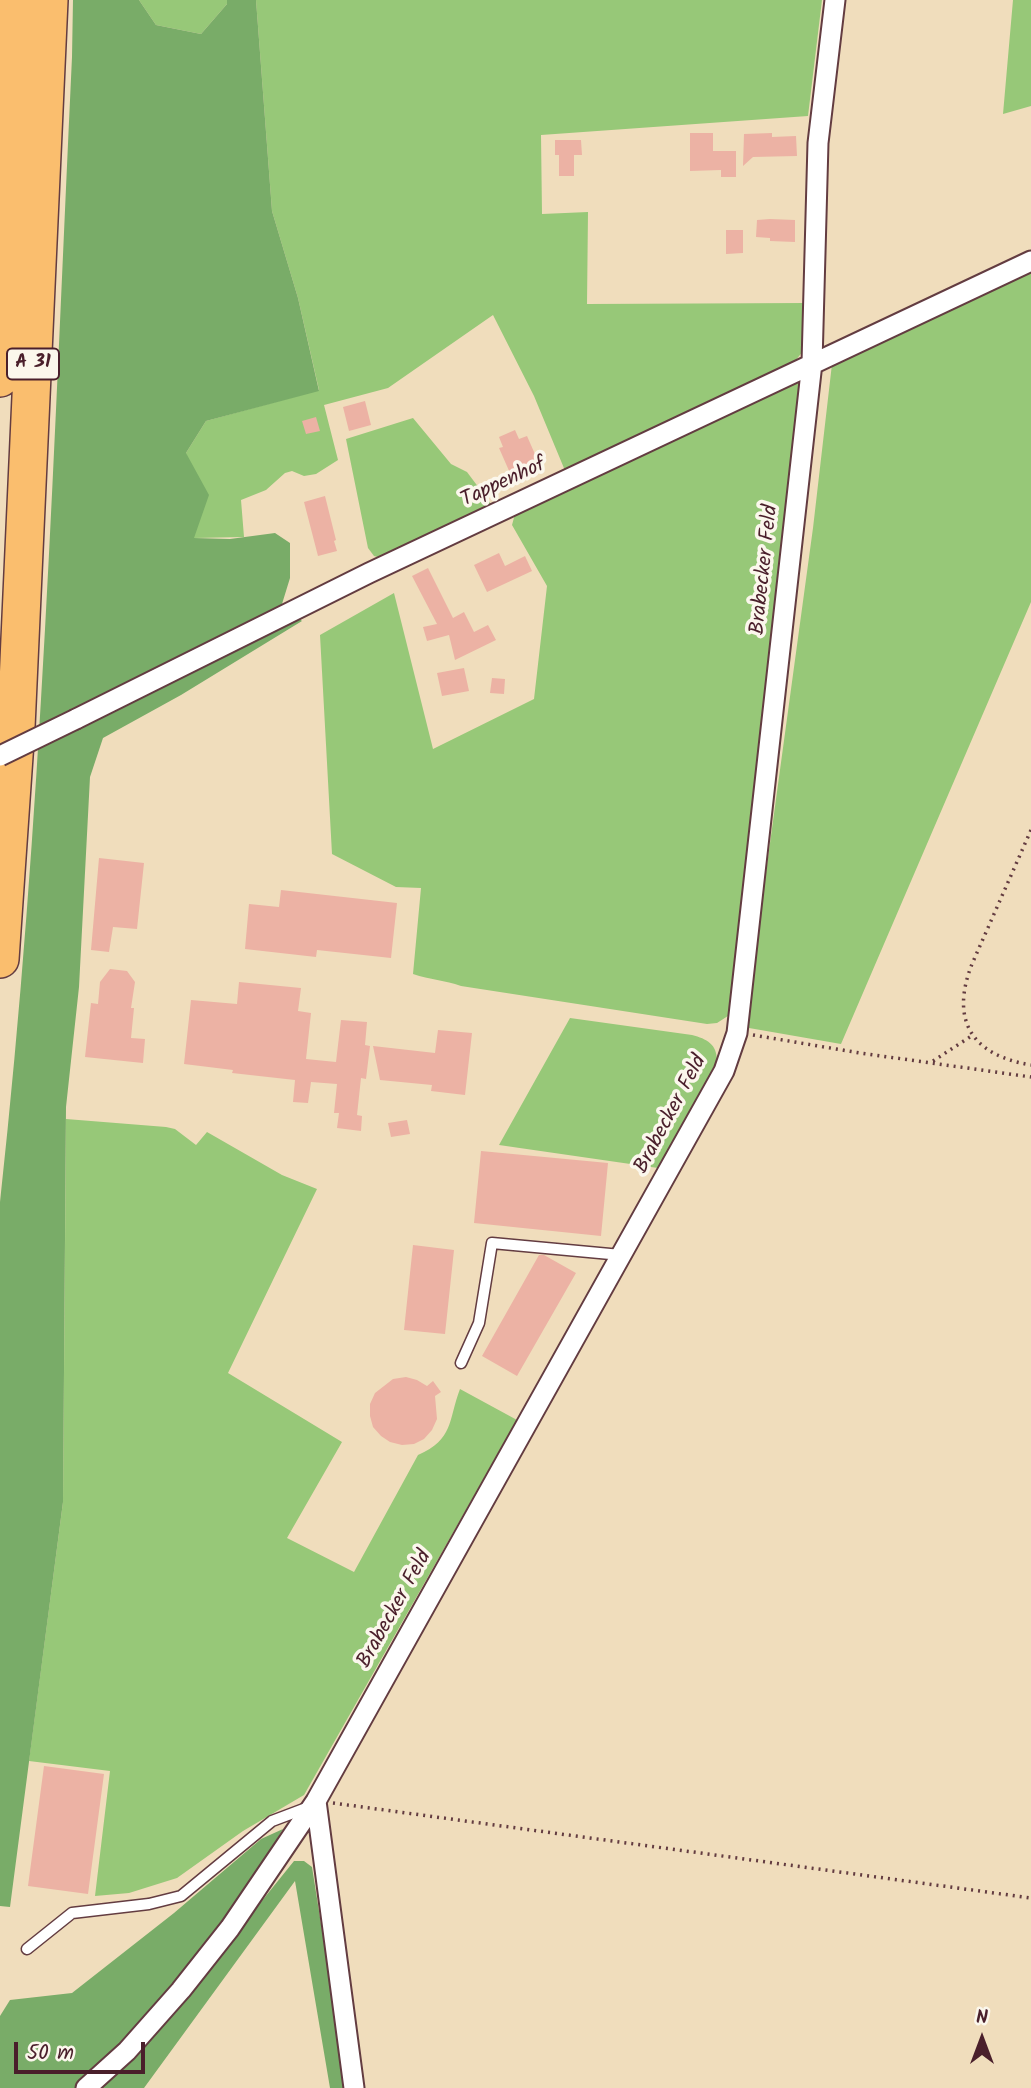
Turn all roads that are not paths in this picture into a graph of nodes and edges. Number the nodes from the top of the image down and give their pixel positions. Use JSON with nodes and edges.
{"nodes":[{"id":1,"x":18,"y":0,"type":"edge"},
{"id":2,"x":49,"y":0,"type":"edge"},
{"id":3,"x":835,"y":0,"type":"edge"},
{"id":4,"x":1031,"y":261,"type":"edge"},
{"id":5,"x":812,"y":363,"type":"junction"},
{"id":6,"x":0,"y":377,"type":"edge"},
{"id":7,"x":0,"y":756,"type":"edge"},
{"id":8,"x":0,"y":959,"type":"edge"},
{"id":9,"x":621,"y":1255,"type":"junction"},
{"id":10,"x":461,"y":1363,"type":"dead end"},
{"id":11,"x":314,"y":1803,"type":"junction"},
{"id":12,"x":27,"y":1949,"type":"dead end"},
{"id":13,"x":86,"y":2088,"type":"edge"},
{"id":14,"x":354,"y":2088,"type":"edge"}],
"edges":[{"from":1,"to":6,"type":"highway","number":"A 31"},
{"from":2,"to":8,"type":"highway","number":"A 31"},
{"from":3,"to":5,"type":"street","name":"Brabecker Feld"},
{"from":4,"to":5,"type":"street","name":"Tappenhof"},
{"from":5,"to":7,"type":"street","name":"Tappenhof","bridge":true},
{"from":5,"to":9,"type":"street","name":"Brabecker Feld"},
{"from":9,"to":10,"type":"lane"},
{"from":9,"to":11,"type":"street","name":"Brabecker Feld"},
{"from":11,"to":12,"type":"lane"},
{"from":11,"to":13,"type":"street","name":"Brabecker Feld"},
{"from":11,"to":14,"type":"street"}]}
